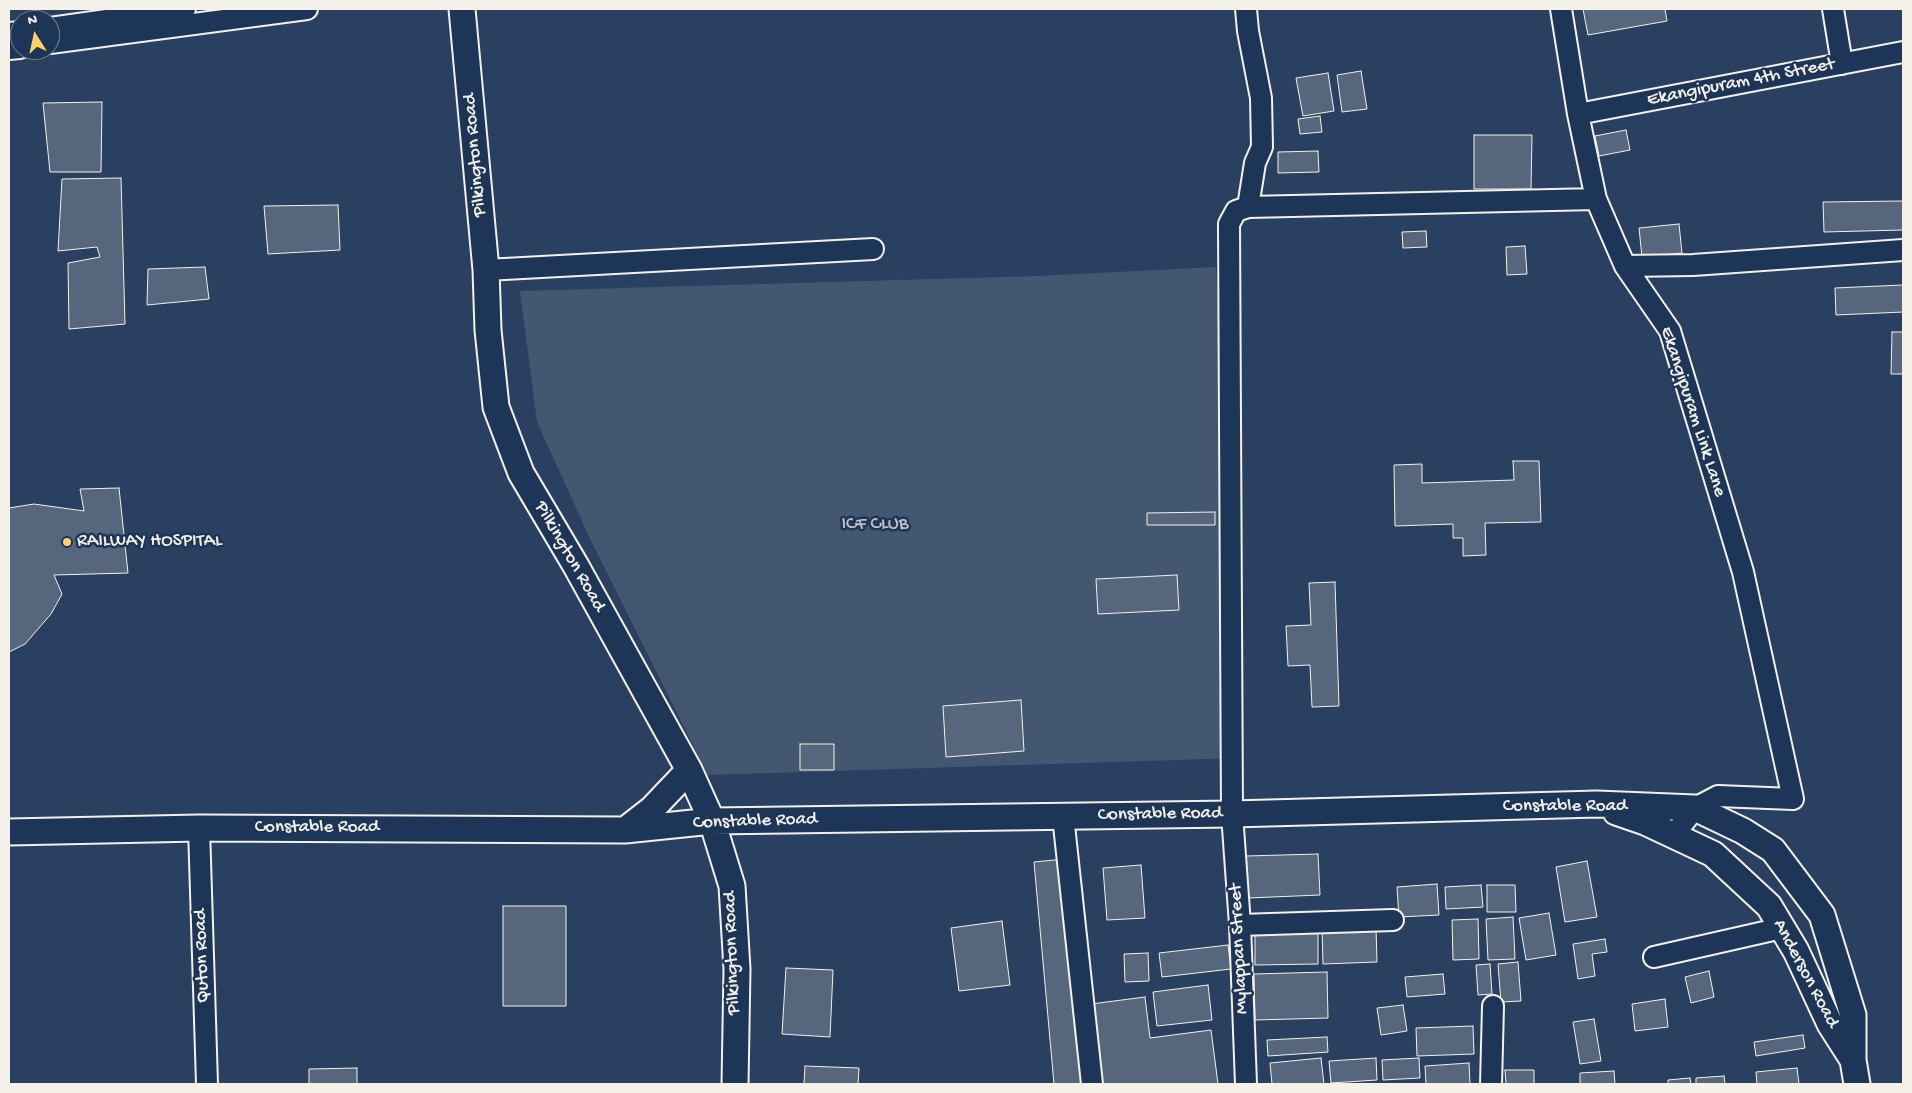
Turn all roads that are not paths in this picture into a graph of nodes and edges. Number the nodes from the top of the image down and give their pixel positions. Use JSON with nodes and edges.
{"nodes":[{"id":1,"x":185,"y":9,"type":"edge"},
{"id":2,"x":307,"y":9,"type":"edge"},
{"id":3,"x":462,"y":9,"type":"edge"},
{"id":4,"x":1246,"y":9,"type":"edge"},
{"id":5,"x":1561,"y":9,"type":"edge"},
{"id":6,"x":1833,"y":9,"type":"edge"},
{"id":7,"x":60,"y":21,"type":"edge"},
{"id":8,"x":60,"y":42,"type":"edge"},
{"id":9,"x":1903,"y":52,"type":"edge"},
{"id":10,"x":1842,"y":64,"type":"junction"},
{"id":11,"x":1578,"y":114,"type":"junction"},
{"id":12,"x":1596,"y":199,"type":"junction"},
{"id":13,"x":1248,"y":207,"type":"junction"},
{"id":14,"x":872,"y":249,"type":"dead end"},
{"id":15,"x":1903,"y":250,"type":"edge"},
{"id":16,"x":1625,"y":266,"type":"junction"},
{"id":17,"x":486,"y":270,"type":"junction"},
{"id":18,"x":689,"y":770,"type":"junction"},
{"id":19,"x":1793,"y":798,"type":"joint"},
{"id":20,"x":1597,"y":804,"type":"junction"},
{"id":21,"x":1695,"y":808,"type":"junction"},
{"id":22,"x":1232,"y":814,"type":"junction"},
{"id":23,"x":1063,"y":816,"type":"junction"},
{"id":24,"x":712,"y":822,"type":"junction"},
{"id":25,"x":199,"y":828,"type":"junction"},
{"id":26,"x":625,"y":830,"type":"junction"},
{"id":27,"x":9,"y":832,"type":"edge"},
{"id":28,"x":1673,"y":836,"type":"junction"},
{"id":29,"x":1822,"y":915,"type":"joint"},
{"id":30,"x":1393,"y":920,"type":"dead end"},
{"id":31,"x":1240,"y":925,"type":"junction"},
{"id":32,"x":1782,"y":928,"type":"junction"},
{"id":33,"x":1654,"y":957,"type":"dead end"},
{"id":34,"x":1493,"y":1006,"type":"dead end"},
{"id":35,"x":1853,"y":1060,"type":"junction"},
{"id":36,"x":207,"y":1084,"type":"edge"},
{"id":37,"x":735,"y":1084,"type":"edge"},
{"id":38,"x":1092,"y":1084,"type":"edge"},
{"id":39,"x":1246,"y":1084,"type":"edge"},
{"id":40,"x":1491,"y":1084,"type":"edge"},
{"id":41,"x":1857,"y":1084,"type":"edge"}],
"edges":[{"from":1,"to":7,"type":"street"},
{"from":2,"to":8,"type":"street"},
{"from":3,"to":17,"type":"street","name":"Pilkington Road"},
{"from":4,"to":13,"type":"street"},
{"from":5,"to":11,"type":"street","name":"Ekangipuram Link Lane"},
{"from":6,"to":10,"type":"street"},
{"from":9,"to":10,"type":"street","name":"Ekangipuram 4th Street"},
{"from":10,"to":11,"type":"street","name":"Ekangipuram 4th Street"},
{"from":11,"to":12,"type":"street","name":"Ekangipuram Link Lane"},
{"from":12,"to":13,"type":"street"},
{"from":12,"to":16,"type":"street","name":"Ekangipuram Link Lane"},
{"from":13,"to":22,"type":"street","name":"Mylappan Street"},
{"from":14,"to":17,"type":"street"},
{"from":15,"to":16,"type":"street"},
{"from":16,"to":19,"type":"street","name":"Ekangipuram Link Lane"},
{"from":17,"to":18,"type":"street","name":"Pilkington Road"},
{"from":18,"to":24,"type":"street","name":"Pilkington Road"},
{"from":18,"to":26,"type":"street"},
{"from":19,"to":21,"type":"street","name":"Constable Road"},
{"from":20,"to":21,"type":"street","name":"Constable Road"},
{"from":20,"to":22,"type":"street","name":"Constable Road"},
{"from":20,"to":28,"type":"street","name":"Anderson Road"},
{"from":21,"to":28,"type":"street","name":"Constable Road"},
{"from":21,"to":29,"type":"street","name":"Constable Road"},
{"from":22,"to":23,"type":"street","name":"Constable Road"},
{"from":22,"to":31,"type":"street","name":"Mylappan Street"},
{"from":23,"to":24,"type":"street","name":"Constable Road"},
{"from":23,"to":38,"type":"street"},
{"from":24,"to":26,"type":"street","name":"Constable Road"},
{"from":24,"to":37,"type":"street","name":"Pilkington Road"},
{"from":25,"to":26,"type":"street","name":"Constable Road"},
{"from":25,"to":27,"type":"street","name":"Constable Road"},
{"from":25,"to":36,"type":"street","name":"Quton Road"},
{"from":28,"to":32,"type":"street","name":"Anderson Road"},
{"from":29,"to":35,"type":"street","name":"Anderson Road"},
{"from":30,"to":31,"type":"street"},
{"from":31,"to":39,"type":"street","name":"Mylappan Street"},
{"from":32,"to":33,"type":"street"},
{"from":32,"to":35,"type":"street","name":"Anderson Road"},
{"from":34,"to":40,"type":"street"},
{"from":35,"to":41,"type":"street","name":"Anderson Road"}]}
